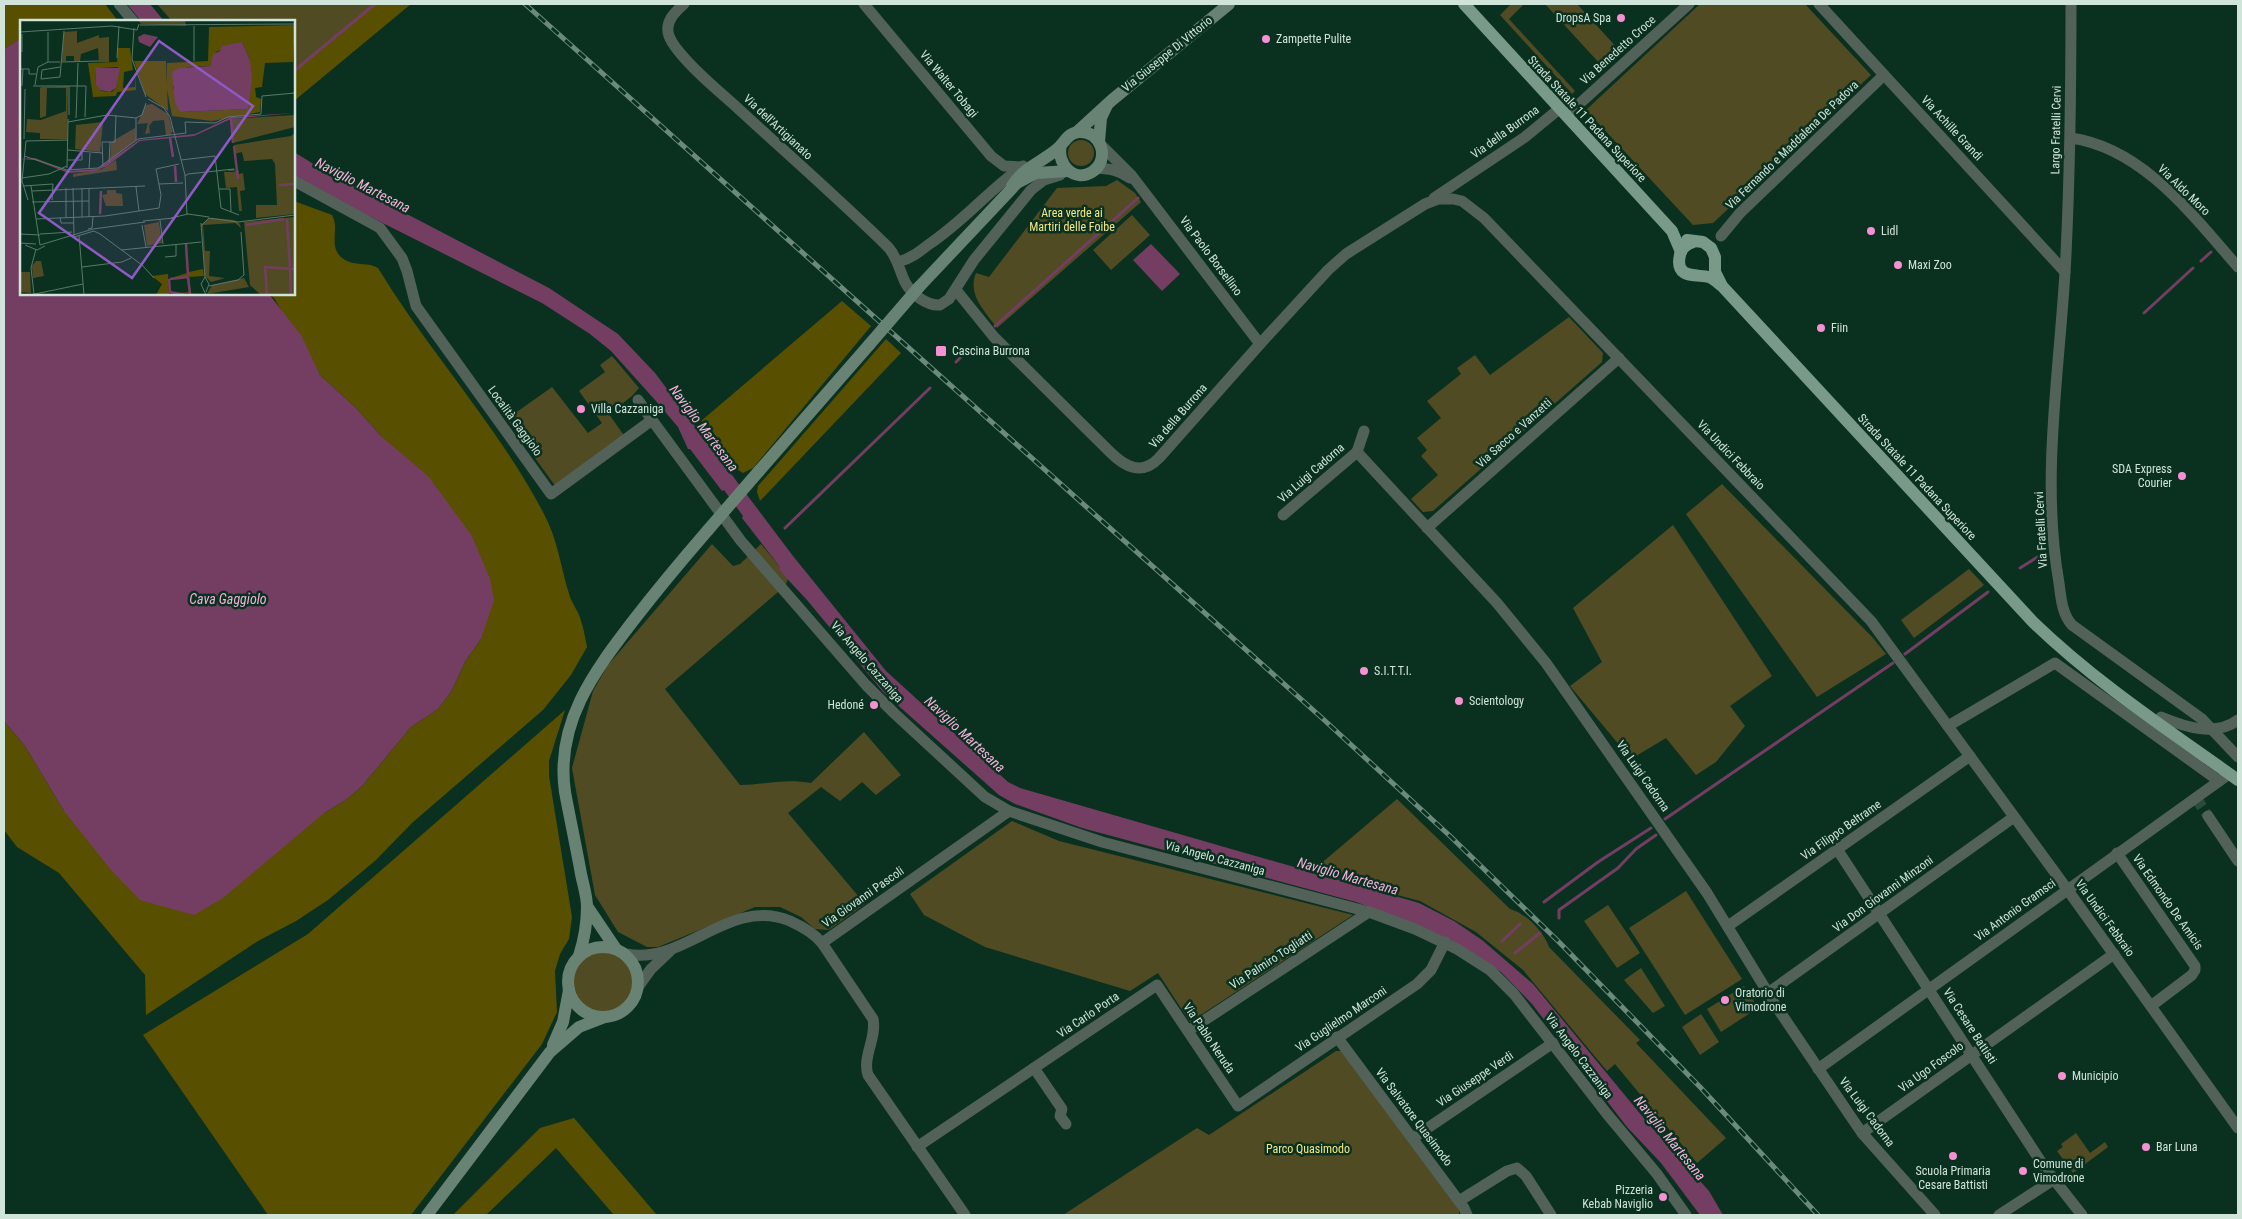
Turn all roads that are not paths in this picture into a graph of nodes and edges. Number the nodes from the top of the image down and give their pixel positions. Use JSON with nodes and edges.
{"nodes":[{"id":1,"x":119,"y":4,"type":"edge"},
{"id":2,"x":684,"y":4,"type":"edge"},
{"id":3,"x":864,"y":4,"type":"edge"},
{"id":4,"x":1228,"y":4,"type":"edge"},
{"id":5,"x":1458,"y":4,"type":"edge"},
{"id":6,"x":1464,"y":4,"type":"edge"},
{"id":7,"x":1689,"y":4,"type":"edge"},
{"id":8,"x":1819,"y":4,"type":"edge"},
{"id":9,"x":2071,"y":4,"type":"edge"},
{"id":10,"x":132,"y":20,"type":"edge"},
{"id":11,"x":1482,"y":26,"type":"junction"},
{"id":12,"x":1884,"y":75,"type":"junction"},
{"id":13,"x":1107,"y":105,"type":"junction"},
{"id":14,"x":1563,"y":113,"type":"junction"},
{"id":15,"x":1077,"y":132,"type":"junction"},
{"id":16,"x":2070,"y":138,"type":"junction"},
{"id":17,"x":1100,"y":144,"type":"junction"},
{"id":18,"x":1061,"y":145,"type":"junction"},
{"id":19,"x":1040,"y":161,"type":"junction"},
{"id":20,"x":1022,"y":167,"type":"junction"},
{"id":21,"x":1097,"y":168,"type":"junction"},
{"id":22,"x":1072,"y":172,"type":"junction"},
{"id":23,"x":1466,"y":177,"type":"junction"},
{"id":24,"x":295,"y":182,"type":"edge"},
{"id":25,"x":1139,"y":185,"type":"junction"},
{"id":26,"x":1012,"y":186,"type":"junction"},
{"id":27,"x":1466,"y":203,"type":"junction"},
{"id":28,"x":1425,"y":204,"type":"junction"},
{"id":29,"x":1481,"y":215,"type":"joint"},
{"id":30,"x":1672,"y":231,"type":"junction"},
{"id":31,"x":1704,"y":245,"type":"junction"},
{"id":32,"x":1681,"y":252,"type":"junction"},
{"id":33,"x":2066,"y":257,"type":"joint"},
{"id":34,"x":898,"y":262,"type":"junction"},
{"id":35,"x":1714,"y":266,"type":"junction"},
{"id":36,"x":2238,"y":267,"type":"edge"},
{"id":37,"x":2064,"y":272,"type":"junction"},
{"id":38,"x":1703,"y":276,"type":"junction"},
{"id":39,"x":1722,"y":286,"type":"junction"},
{"id":40,"x":956,"y":290,"type":"junction"},
{"id":41,"x":1260,"y":344,"type":"junction"},
{"id":42,"x":1619,"y":358,"type":"junction"},
{"id":43,"x":638,"y":400,"type":"dead end"},
{"id":44,"x":652,"y":420,"type":"junction"},
{"id":45,"x":1364,"y":431,"type":"dead end"},
{"id":46,"x":1357,"y":452,"type":"junction"},
{"id":47,"x":1283,"y":515,"type":"dead end"},
{"id":48,"x":1427,"y":528,"type":"junction"},
{"id":49,"x":2099,"y":678,"type":"junction"},
{"id":50,"x":2161,"y":717,"type":"junction"},
{"id":51,"x":2238,"y":720,"type":"edge"},
{"id":52,"x":1948,"y":726,"type":"junction"},
{"id":53,"x":2212,"y":729,"type":"junction"},
{"id":54,"x":1970,"y":756,"type":"junction"},
{"id":55,"x":2238,"y":758,"type":"edge"},
{"id":56,"x":2231,"y":777,"type":"edge"},
{"id":57,"x":1009,"y":811,"type":"junction"},
{"id":58,"x":2208,"y":816,"type":"tunnel mouth"},
{"id":59,"x":2014,"y":817,"type":"junction"},
{"id":60,"x":1837,"y":850,"type":"junction"},
{"id":61,"x":2117,"y":853,"type":"junction"},
{"id":62,"x":2238,"y":861,"type":"edge"},
{"id":63,"x":2067,"y":889,"type":"junction"},
{"id":64,"x":587,"y":906,"type":"junction"},
{"id":65,"x":1369,"y":912,"type":"junction"},
{"id":66,"x":1879,"y":914,"type":"junction"},
{"id":67,"x":1728,"y":926,"type":"junction"},
{"id":68,"x":822,"y":942,"type":"junction"},
{"id":69,"x":1445,"y":942,"type":"junction"},
{"id":70,"x":673,"y":948,"type":"junction"},
{"id":71,"x":620,"y":952,"type":"junction"},
{"id":72,"x":2114,"y":954,"type":"junction"},
{"id":73,"x":579,"y":956,"type":"junction"},
{"id":74,"x":1158,"y":985,"type":"joint"},
{"id":75,"x":638,"y":987,"type":"junction"},
{"id":76,"x":1929,"y":988,"type":"junction"},
{"id":77,"x":569,"y":990,"type":"junction"},
{"id":78,"x":1768,"y":993,"type":"junction"},
{"id":79,"x":2151,"y":1006,"type":"junction"},
{"id":80,"x":604,"y":1017,"type":"junction"},
{"id":81,"x":1188,"y":1031,"type":"junction"},
{"id":82,"x":1337,"y":1037,"type":"junction"},
{"id":83,"x":1553,"y":1043,"type":"junction"},
{"id":84,"x":550,"y":1052,"type":"junction"},
{"id":85,"x":1972,"y":1054,"type":"junction"},
{"id":86,"x":1034,"y":1068,"type":"junction"},
{"id":87,"x":1818,"y":1069,"type":"junction"},
{"id":88,"x":1238,"y":1106,"type":"joint"},
{"id":89,"x":1066,"y":1124,"type":"dead end"},
{"id":90,"x":2238,"y":1128,"type":"edge"},
{"id":91,"x":1862,"y":1133,"type":"junction"},
{"id":92,"x":1413,"y":1138,"type":"junction"},
{"id":93,"x":917,"y":1147,"type":"junction"},
{"id":94,"x":2053,"y":1180,"type":"junction"},
{"id":95,"x":1459,"y":1201,"type":"junction"},
{"id":96,"x":427,"y":1215,"type":"edge"},
{"id":97,"x":965,"y":1215,"type":"edge"},
{"id":98,"x":1467,"y":1215,"type":"edge"},
{"id":99,"x":1551,"y":1215,"type":"edge"},
{"id":100,"x":1686,"y":1215,"type":"edge"},
{"id":101,"x":1935,"y":1215,"type":"edge"},
{"id":102,"x":1999,"y":1215,"type":"edge"},
{"id":103,"x":2082,"y":1215,"type":"edge"}],
"edges":[{"from":1,"to":10,"type":"street"},
{"from":2,"to":34,"type":"street","name":"Via dell'Artigianato"},
{"from":3,"to":20,"type":"street","name":"Via Walter Tobagi"},
{"from":4,"to":13,"type":"street","name":"Via Giuseppe Di Vittorio"},
{"from":5,"to":11,"type":"main road","name":"Strada Statale 11 Padana Superiore"},
{"from":6,"to":11,"type":"main road","name":"Strada Statale 11 Padana Superiore"},
{"from":7,"to":14,"type":"street","name":"Via Benedetto Croce"},
{"from":8,"to":12,"type":"street","name":"Via Achille Grandi"},
{"from":9,"to":16,"type":"street","name":"Largo Fratelli Cervi"},
{"from":11,"to":14,"type":"main road","name":"Strada Statale 11 Padana Superiore"},
{"from":12,"to":31,"type":"street","name":"Via Fernando e Maddalena De Padova"},
{"from":12,"to":37,"type":"street","name":"Via Achille Grandi"},
{"from":13,"to":15,"type":"street","name":"Via Giuseppe Di Vittorio"},
{"from":13,"to":17,"type":"street"},
{"from":14,"to":23,"type":"street","name":"Via della Burrona"},
{"from":14,"to":30,"type":"main road","name":"Strada Statale 11 Padana Superiore"},
{"from":15,"to":17,"type":"street"},
{"from":15,"to":18,"type":"street"},
{"from":16,"to":33,"type":"street","name":"Largo Fratelli Cervi"},
{"from":16,"to":36,"type":"street","name":"Via Aldo Moro"},
{"from":17,"to":21,"type":"street"},
{"from":17,"to":25,"type":"street","name":"Via Paolo Borsellino"},
{"from":18,"to":19,"type":"street"},
{"from":18,"to":22,"type":"street"},
{"from":19,"to":20,"type":"street"},
{"from":19,"to":26,"type":"street"},
{"from":20,"to":34,"type":"street"},
{"from":21,"to":22,"type":"street"},
{"from":21,"to":25,"type":"street","name":"Via Paolo Borsellino"},
{"from":22,"to":26,"type":"street"},
{"from":22,"to":40,"type":"street"},
{"from":23,"to":27,"type":"street"},
{"from":23,"to":28,"type":"street","name":"Via della Burrona"},
{"from":24,"to":44,"type":"street","name":"Località Gaggiolo"},
{"from":25,"to":41,"type":"street","name":"Via Paolo Borsellino"},
{"from":26,"to":64,"type":"street","bridge":true},
{"from":27,"to":28,"type":"street","name":"Via della Burrona"},
{"from":27,"to":29,"type":"street","name":"Via della Burrona"},
{"from":28,"to":41,"type":"street","name":"Via della Burrona"},
{"from":29,"to":42,"type":"street","name":"Via Undici Febbraio"},
{"from":30,"to":31,"type":"main road","name":"Strada Statale 11 Padana Superiore"},
{"from":30,"to":32,"type":"main road","name":"Strada Statale 11 Padana Superiore"},
{"from":31,"to":32,"type":"main road"},
{"from":31,"to":35,"type":"main road","name":"Strada Statale 11 Padana Superiore"},
{"from":32,"to":38,"type":"main road","name":"Strada Statale 11 Padana Superiore"},
{"from":33,"to":37,"type":"street","name":"Via Fratelli Cervi"},
{"from":34,"to":40,"type":"street","name":"Via dell'Artigianato"},
{"from":35,"to":38,"type":"main road"},
{"from":35,"to":39,"type":"main road","name":"Strada Statale 11 Padana Superiore"},
{"from":37,"to":53,"type":"street","name":"Via Fratelli Cervi"},
{"from":38,"to":39,"type":"main road","name":"Strada Statale 11 Padana Superiore"},
{"from":39,"to":49,"type":"main road","name":"Strada Statale 11 Padana Superiore"},
{"from":40,"to":41,"type":"street","name":"Via della Burrona"},
{"from":42,"to":48,"type":"street","name":"Via Sacco e Vanzetti"},
{"from":42,"to":52,"type":"street","name":"Via Undici Febbraio"},
{"from":43,"to":44,"type":"street"},
{"from":44,"to":57,"type":"street","name":"Via Angelo Cazzaniga"},
{"from":45,"to":46,"type":"street"},
{"from":46,"to":47,"type":"street","name":"Via Luigi Cadorna"},
{"from":46,"to":48,"type":"street","name":"Via Luigi Cadorna"},
{"from":48,"to":67,"type":"street","name":"Via Luigi Cadorna"},
{"from":49,"to":50,"type":"main road","name":"Strada Statale 11 Padana Superiore"},
{"from":49,"to":56,"type":"main road","name":"Strada Statale 11 Padana Superiore"},
{"from":50,"to":53,"type":"street"},
{"from":50,"to":56,"type":"main road","name":"Strada Statale 11 Padana Superiore"},
{"from":51,"to":53,"type":"street"},
{"from":52,"to":54,"type":"street","name":"Via Undici Febbraio"},
{"from":52,"to":56,"type":"street"},
{"from":53,"to":55,"type":"street","name":"Via Fratelli Cervi"},
{"from":54,"to":59,"type":"street","name":"Via Undici Febbraio"},
{"from":54,"to":60,"type":"street","name":"Via Filippo Beltrame"},
{"from":56,"to":61,"type":"street","name":"Via Antonio Gramsci"},
{"from":57,"to":65,"type":"street","name":"Via Angelo Cazzaniga"},
{"from":57,"to":68,"type":"street","name":"Via Giovanni Pascoli"},
{"from":58,"to":62,"type":"street"},
{"from":59,"to":63,"type":"street","name":"Via Undici Febbraio"},
{"from":59,"to":66,"type":"street","name":"Via Don Giovanni Minzoni"},
{"from":60,"to":66,"type":"street","name":"Via Cesare Battisti"},
{"from":60,"to":67,"type":"street","name":"Via Filippo Beltrame"},
{"from":61,"to":63,"type":"street","name":"Via Antonio Gramsci"},
{"from":61,"to":79,"type":"street","name":"Via Edmondo De Amicis"},
{"from":63,"to":72,"type":"street","name":"Via Undici Febbraio"},
{"from":63,"to":76,"type":"street","name":"Via Antonio Gramsci"},
{"from":64,"to":71,"type":"street"},
{"from":64,"to":73,"type":"street"},
{"from":65,"to":69,"type":"street","name":"Via Angelo Cazzaniga"},
{"from":65,"to":81,"type":"street","name":"Via Palmiro Togliatti"},
{"from":66,"to":76,"type":"street","name":"Via Cesare Battisti"},
{"from":66,"to":78,"type":"street","name":"Via Don Giovanni Minzoni"},
{"from":67,"to":78,"type":"street","name":"Via Luigi Cadorna"},
{"from":68,"to":70,"type":"street"},
{"from":68,"to":93,"type":"street","name":"Via Giovanni Pascoli"},
{"from":69,"to":82,"type":"street","name":"Via Guglielmo Marconi"},
{"from":69,"to":83,"type":"street","name":"Via Angelo Cazzaniga"},
{"from":70,"to":71,"type":"street"},
{"from":70,"to":75,"type":"street"},
{"from":71,"to":73,"type":"street"},
{"from":71,"to":75,"type":"street"},
{"from":72,"to":79,"type":"street","name":"Via Undici Febbraio"},
{"from":72,"to":85,"type":"street","name":"Via Ugo Foscolo"},
{"from":73,"to":77,"type":"street"},
{"from":74,"to":81,"type":"street","name":"Via Pablo Neruda"},
{"from":74,"to":86,"type":"street","name":"Via Carlo Porta"},
{"from":75,"to":80,"type":"street"},
{"from":76,"to":85,"type":"street","name":"Via Cesare Battisti"},
{"from":76,"to":87,"type":"street","name":"Via Antonio Gramsci"},
{"from":77,"to":80,"type":"street"},
{"from":77,"to":84,"type":"street"},
{"from":78,"to":87,"type":"street","name":"Via Luigi Cadorna"},
{"from":79,"to":90,"type":"street","name":"Via Undici Febbraio"},
{"from":80,"to":84,"type":"street"},
{"from":81,"to":88,"type":"street","name":"Via Pablo Neruda"},
{"from":82,"to":88,"type":"street","name":"Via Guglielmo Marconi"},
{"from":82,"to":92,"type":"street","name":"Via Salvatore Quasimodo"},
{"from":83,"to":92,"type":"street","name":"Via Giuseppe Verdi"},
{"from":83,"to":100,"type":"street","name":"Via Angelo Cazzaniga"},
{"from":84,"to":96,"type":"street"},
{"from":85,"to":91,"type":"street","name":"Via Ugo Foscolo"},
{"from":85,"to":94,"type":"street","name":"Via Cesare Battisti"},
{"from":86,"to":89,"type":"street"},
{"from":86,"to":93,"type":"street","name":"Via Carlo Porta"},
{"from":87,"to":91,"type":"street","name":"Via Luigi Cadorna"},
{"from":91,"to":101,"type":"street","name":"Via Luigi Cadorna"},
{"from":92,"to":95,"type":"street","name":"Via Salvatore Quasimodo"},
{"from":93,"to":97,"type":"street","name":"Via Giovanni Pascoli"},
{"from":94,"to":102,"type":"street"},
{"from":94,"to":103,"type":"street","name":"Via Cesare Battisti"},
{"from":95,"to":98,"type":"street","name":"Via Salvatore Quasimodo"},
{"from":95,"to":99,"type":"street"}]}
